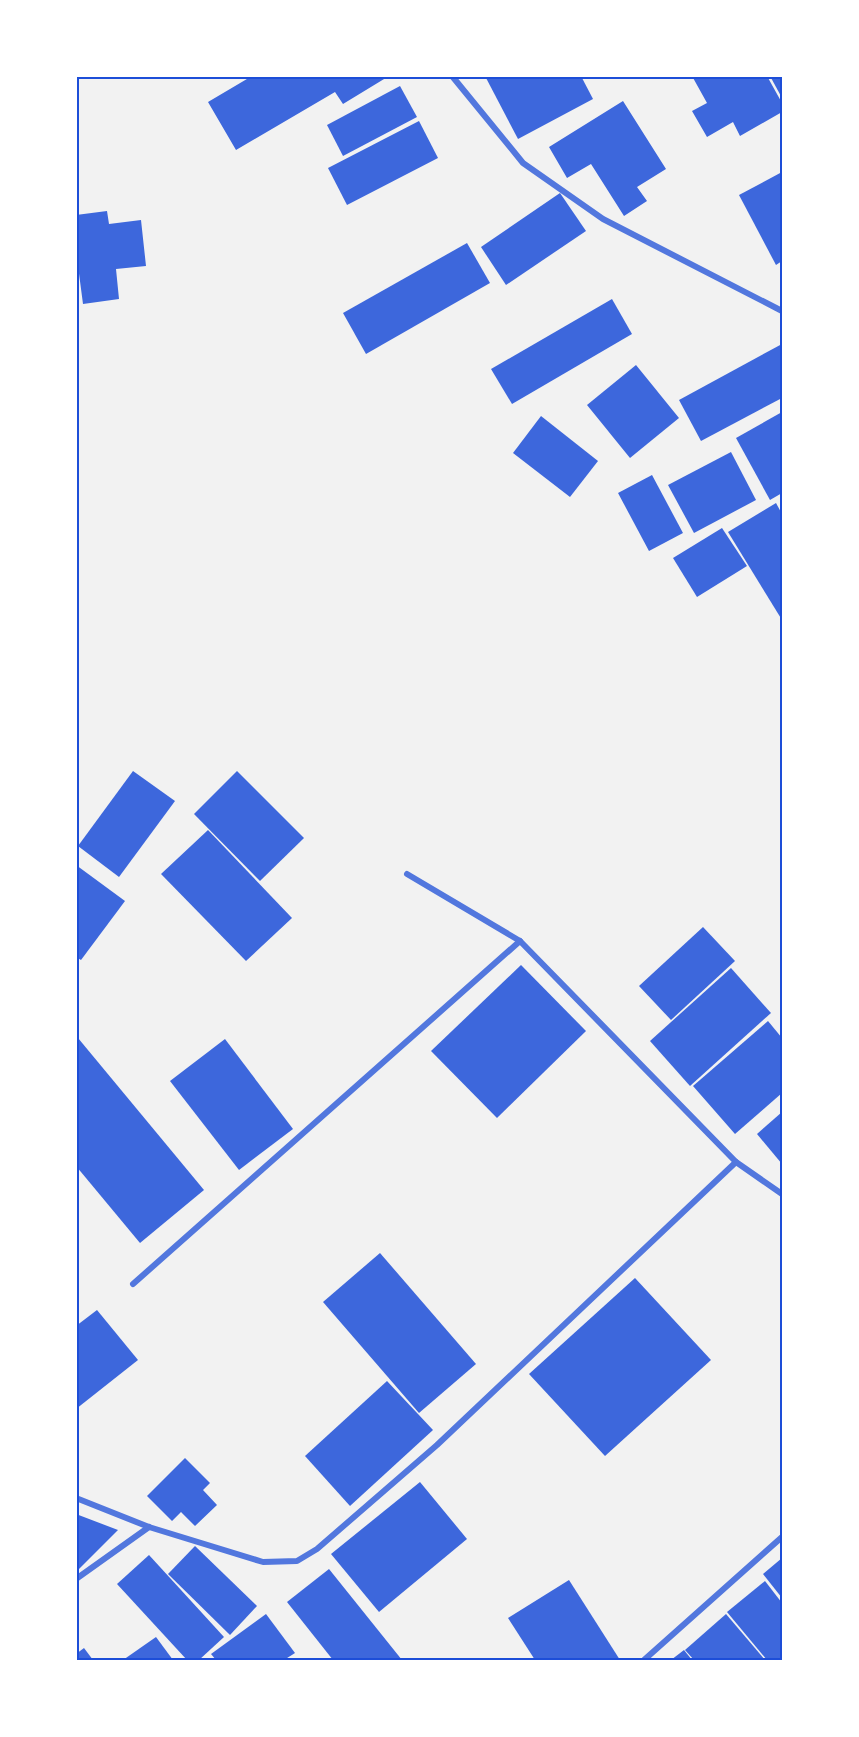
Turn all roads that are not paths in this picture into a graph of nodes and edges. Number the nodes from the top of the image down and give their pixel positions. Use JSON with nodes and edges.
{"nodes":[{"id":1,"x":452,"y":76,"type":"edge"},
{"id":2,"x":783,"y":311,"type":"edge"},
{"id":3,"x":407,"y":874,"type":"dead end"},
{"id":4,"x":520,"y":940,"type":"junction"},
{"id":5,"x":736,"y":1162,"type":"junction"},
{"id":6,"x":783,"y":1194,"type":"edge"},
{"id":7,"x":133,"y":1284,"type":"dead end"},
{"id":8,"x":76,"y":1498,"type":"edge"},
{"id":9,"x":148,"y":1527,"type":"junction"},
{"id":10,"x":783,"y":1538,"type":"edge"},
{"id":11,"x":76,"y":1579,"type":"edge"},
{"id":12,"x":644,"y":1660,"type":"edge"}],
"edges":[{"from":1,"to":2,"type":"street"},
{"from":3,"to":4,"type":"street"},
{"from":4,"to":5,"type":"street"},
{"from":4,"to":7,"type":"street"},
{"from":5,"to":6,"type":"street"},
{"from":5,"to":9,"type":"street"},
{"from":8,"to":9,"type":"street"},
{"from":9,"to":11,"type":"street"},
{"from":10,"to":12,"type":"street"}]}
